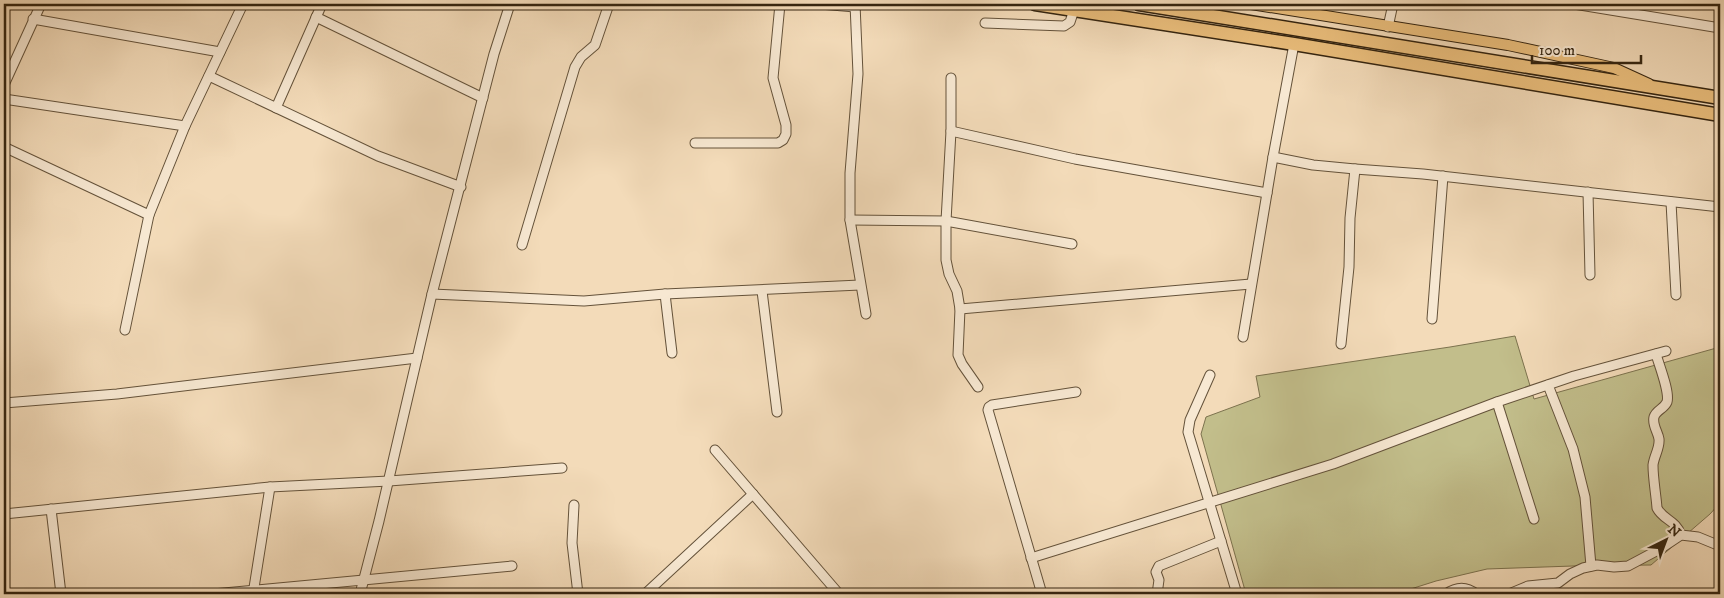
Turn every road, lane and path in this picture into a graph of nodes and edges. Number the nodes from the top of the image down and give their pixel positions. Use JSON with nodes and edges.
{"nodes":[{"id":1,"x":40,"y":4,"type":"edge"},
{"id":2,"x":243,"y":4,"type":"edge"},
{"id":3,"x":322,"y":4,"type":"edge"},
{"id":4,"x":510,"y":4,"type":"edge"},
{"id":5,"x":609,"y":4,"type":"edge"},
{"id":6,"x":780,"y":4,"type":"edge"},
{"id":7,"x":820,"y":4,"type":"edge"},
{"id":8,"x":1035,"y":4,"type":"edge"},
{"id":9,"x":1140,"y":4,"type":"edge"},
{"id":10,"x":1251,"y":4,"type":"edge"},
{"id":11,"x":1393,"y":4,"type":"edge"},
{"id":12,"x":1574,"y":4,"type":"edge"},
{"id":13,"x":855,"y":6,"type":"edge"},
{"id":14,"x":1074,"y":10,"type":"junction"},
{"id":15,"x":316,"y":17,"type":"junction"},
{"id":16,"x":33,"y":19,"type":"junction"},
{"id":17,"x":986,"y":23,"type":"dead end"},
{"id":18,"x":1388,"y":27,"type":"junction"},
{"id":19,"x":1720,"y":28,"type":"edge"},
{"id":20,"x":1294,"y":44,"type":"junction"},
{"id":21,"x":220,"y":52,"type":"junction"},
{"id":22,"x":209,"y":76,"type":"junction"},
{"id":23,"x":951,"y":78,"type":"dead end"},
{"id":24,"x":4,"y":85,"type":"edge"},
{"id":25,"x":1659,"y":88,"type":"junction"},
{"id":26,"x":484,"y":98,"type":"junction"},
{"id":27,"x":1720,"y":98,"type":"edge"},
{"id":28,"x":4,"y":99,"type":"edge"},
{"id":29,"x":276,"y":108,"type":"junction"},
{"id":30,"x":1720,"y":114,"type":"edge"},
{"id":31,"x":185,"y":126,"type":"junction"},
{"id":32,"x":950,"y":131,"type":"junction"},
{"id":33,"x":695,"y":144,"type":"dead end"},
{"id":34,"x":4,"y":147,"type":"edge"},
{"id":35,"x":1272,"y":157,"type":"junction"},
{"id":36,"x":1355,"y":170,"type":"junction"},
{"id":37,"x":1443,"y":176,"type":"junction"},
{"id":38,"x":461,"y":187,"type":"junction"},
{"id":39,"x":1588,"y":192,"type":"junction"},
{"id":40,"x":1267,"y":193,"type":"junction"},
{"id":41,"x":1671,"y":202,"type":"junction"},
{"id":42,"x":1720,"y":207,"type":"edge"},
{"id":43,"x":149,"y":216,"type":"junction"},
{"id":44,"x":850,"y":220,"type":"junction"},
{"id":45,"x":946,"y":221,"type":"junction"},
{"id":46,"x":1072,"y":244,"type":"dead end"},
{"id":47,"x":522,"y":245,"type":"dead end"},
{"id":48,"x":1590,"y":275,"type":"dead end"},
{"id":49,"x":1252,"y":284,"type":"junction"},
{"id":50,"x":860,"y":285,"type":"junction"},
{"id":51,"x":762,"y":291,"type":"junction"},
{"id":52,"x":432,"y":294,"type":"junction"},
{"id":53,"x":665,"y":294,"type":"junction"},
{"id":54,"x":1676,"y":295,"type":"dead end"},
{"id":55,"x":960,"y":309,"type":"junction"},
{"id":56,"x":866,"y":314,"type":"dead end"},
{"id":57,"x":1432,"y":318,"type":"dead end"},
{"id":58,"x":126,"y":330,"type":"dead end"},
{"id":59,"x":1242,"y":337,"type":"dead end"},
{"id":60,"x":1341,"y":344,"type":"dead end"},
{"id":61,"x":1666,"y":351,"type":"dead end"},
{"id":62,"x":672,"y":353,"type":"dead end"},
{"id":63,"x":1656,"y":354,"type":"junction"},
{"id":64,"x":417,"y":358,"type":"junction"},
{"id":65,"x":1210,"y":375,"type":"dead end"},
{"id":66,"x":1548,"y":385,"type":"junction"},
{"id":67,"x":978,"y":387,"type":"dead end"},
{"id":68,"x":1076,"y":392,"type":"dead end"},
{"id":69,"x":1497,"y":402,"type":"junction"},
{"id":70,"x":4,"y":403,"type":"edge"},
{"id":71,"x":777,"y":412,"type":"dead end"},
{"id":72,"x":715,"y":450,"type":"dead end"},
{"id":73,"x":562,"y":468,"type":"dead end"},
{"id":74,"x":388,"y":481,"type":"junction"},
{"id":75,"x":270,"y":486,"type":"junction"},
{"id":76,"x":753,"y":494,"type":"junction"},
{"id":77,"x":1209,"y":502,"type":"junction"},
{"id":78,"x":574,"y":505,"type":"dead end"},
{"id":79,"x":51,"y":509,"type":"junction"},
{"id":80,"x":4,"y":514,"type":"edge"},
{"id":81,"x":1534,"y":519,"type":"dead end"},
{"id":82,"x":1681,"y":535,"type":"junction"},
{"id":83,"x":1221,"y":541,"type":"junction"},
{"id":84,"x":1720,"y":546,"type":"edge"},
{"id":85,"x":1031,"y":558,"type":"junction"},
{"id":86,"x":512,"y":566,"type":"dead end"},
{"id":87,"x":1591,"y":566,"type":"junction"},
{"id":88,"x":363,"y":581,"type":"junction"},
{"id":89,"x":253,"y":592,"type":"edge"},
{"id":90,"x":61,"y":594,"type":"edge"},
{"id":91,"x":213,"y":594,"type":"edge"},
{"id":92,"x":360,"y":594,"type":"edge"},
{"id":93,"x":578,"y":594,"type":"edge"},
{"id":94,"x":645,"y":594,"type":"edge"},
{"id":95,"x":839,"y":594,"type":"edge"},
{"id":96,"x":1042,"y":594,"type":"edge"},
{"id":97,"x":1157,"y":594,"type":"edge"},
{"id":98,"x":1237,"y":594,"type":"edge"},
{"id":99,"x":1446,"y":594,"type":"edge"},
{"id":100,"x":1476,"y":594,"type":"edge"},
{"id":101,"x":1509,"y":594,"type":"edge"}],
"edges":[{"from":1,"to":16,"type":"street"},
{"from":2,"to":21,"type":"street"},
{"from":3,"to":15,"type":"street"},
{"from":4,"to":26,"type":"street"},
{"from":5,"to":47,"type":"street"},
{"from":6,"to":33,"type":"street"},
{"from":7,"to":13,"type":"street"},
{"from":8,"to":14,"type":"highway"},
{"from":9,"to":25,"type":"highway"},
{"from":10,"to":18,"type":"main road"},
{"from":11,"to":18,"type":"street"},
{"from":12,"to":19,"type":"street"},
{"from":13,"to":44,"type":"street"},
{"from":14,"to":17,"type":"street"},
{"from":14,"to":20,"type":"highway"},
{"from":15,"to":26,"type":"street"},
{"from":15,"to":29,"type":"street"},
{"from":16,"to":21,"type":"street"},
{"from":16,"to":24,"type":"street"},
{"from":18,"to":25,"type":"main road"},
{"from":20,"to":30,"type":"highway"},
{"from":20,"to":35,"type":"street"},
{"from":21,"to":22,"type":"street"},
{"from":22,"to":29,"type":"street"},
{"from":22,"to":31,"type":"street"},
{"from":23,"to":32,"type":"street"},
{"from":25,"to":27,"type":"highway"},
{"from":26,"to":38,"type":"street"},
{"from":28,"to":31,"type":"street"},
{"from":29,"to":38,"type":"street"},
{"from":31,"to":43,"type":"street"},
{"from":32,"to":40,"type":"street"},
{"from":32,"to":45,"type":"street"},
{"from":34,"to":43,"type":"street"},
{"from":35,"to":36,"type":"street"},
{"from":35,"to":40,"type":"street"},
{"from":36,"to":37,"type":"street"},
{"from":36,"to":60,"type":"street"},
{"from":37,"to":39,"type":"street"},
{"from":37,"to":57,"type":"street"},
{"from":38,"to":52,"type":"street"},
{"from":39,"to":41,"type":"street"},
{"from":39,"to":48,"type":"street"},
{"from":40,"to":49,"type":"street"},
{"from":41,"to":42,"type":"street"},
{"from":41,"to":54,"type":"street"},
{"from":43,"to":58,"type":"street"},
{"from":44,"to":45,"type":"street"},
{"from":44,"to":50,"type":"street"},
{"from":45,"to":46,"type":"street"},
{"from":45,"to":55,"type":"street"},
{"from":49,"to":55,"type":"street"},
{"from":49,"to":59,"type":"street"},
{"from":50,"to":51,"type":"street"},
{"from":50,"to":56,"type":"street"},
{"from":51,"to":53,"type":"street"},
{"from":51,"to":71,"type":"street"},
{"from":52,"to":53,"type":"street"},
{"from":52,"to":64,"type":"street"},
{"from":53,"to":62,"type":"street"},
{"from":55,"to":67,"type":"street"},
{"from":61,"to":63,"type":"street"},
{"from":63,"to":66,"type":"street"},
{"from":63,"to":82,"type":"street"},
{"from":64,"to":70,"type":"street"},
{"from":64,"to":74,"type":"street"},
{"from":65,"to":77,"type":"street"},
{"from":66,"to":69,"type":"street"},
{"from":66,"to":87,"type":"street"},
{"from":68,"to":85,"type":"street"},
{"from":69,"to":77,"type":"street"},
{"from":69,"to":81,"type":"street"},
{"from":72,"to":76,"type":"street"},
{"from":73,"to":74,"type":"street"},
{"from":74,"to":75,"type":"street"},
{"from":74,"to":88,"type":"street"},
{"from":75,"to":79,"type":"street"},
{"from":75,"to":89,"type":"street"},
{"from":76,"to":94,"type":"street"},
{"from":76,"to":95,"type":"street"},
{"from":77,"to":83,"type":"street"},
{"from":77,"to":85,"type":"street"},
{"from":78,"to":93,"type":"street"},
{"from":79,"to":80,"type":"street"},
{"from":79,"to":90,"type":"street"},
{"from":82,"to":84,"type":"street"},
{"from":82,"to":87,"type":"street"},
{"from":83,"to":97,"type":"street"},
{"from":83,"to":98,"type":"street"},
{"from":85,"to":96,"type":"street"},
{"from":86,"to":88,"type":"street"},
{"from":87,"to":101,"type":"street"},
{"from":88,"to":89,"type":"street"},
{"from":88,"to":92,"type":"street"},
{"from":89,"to":91,"type":"street"},
{"from":99,"to":100,"type":"street"}]}
